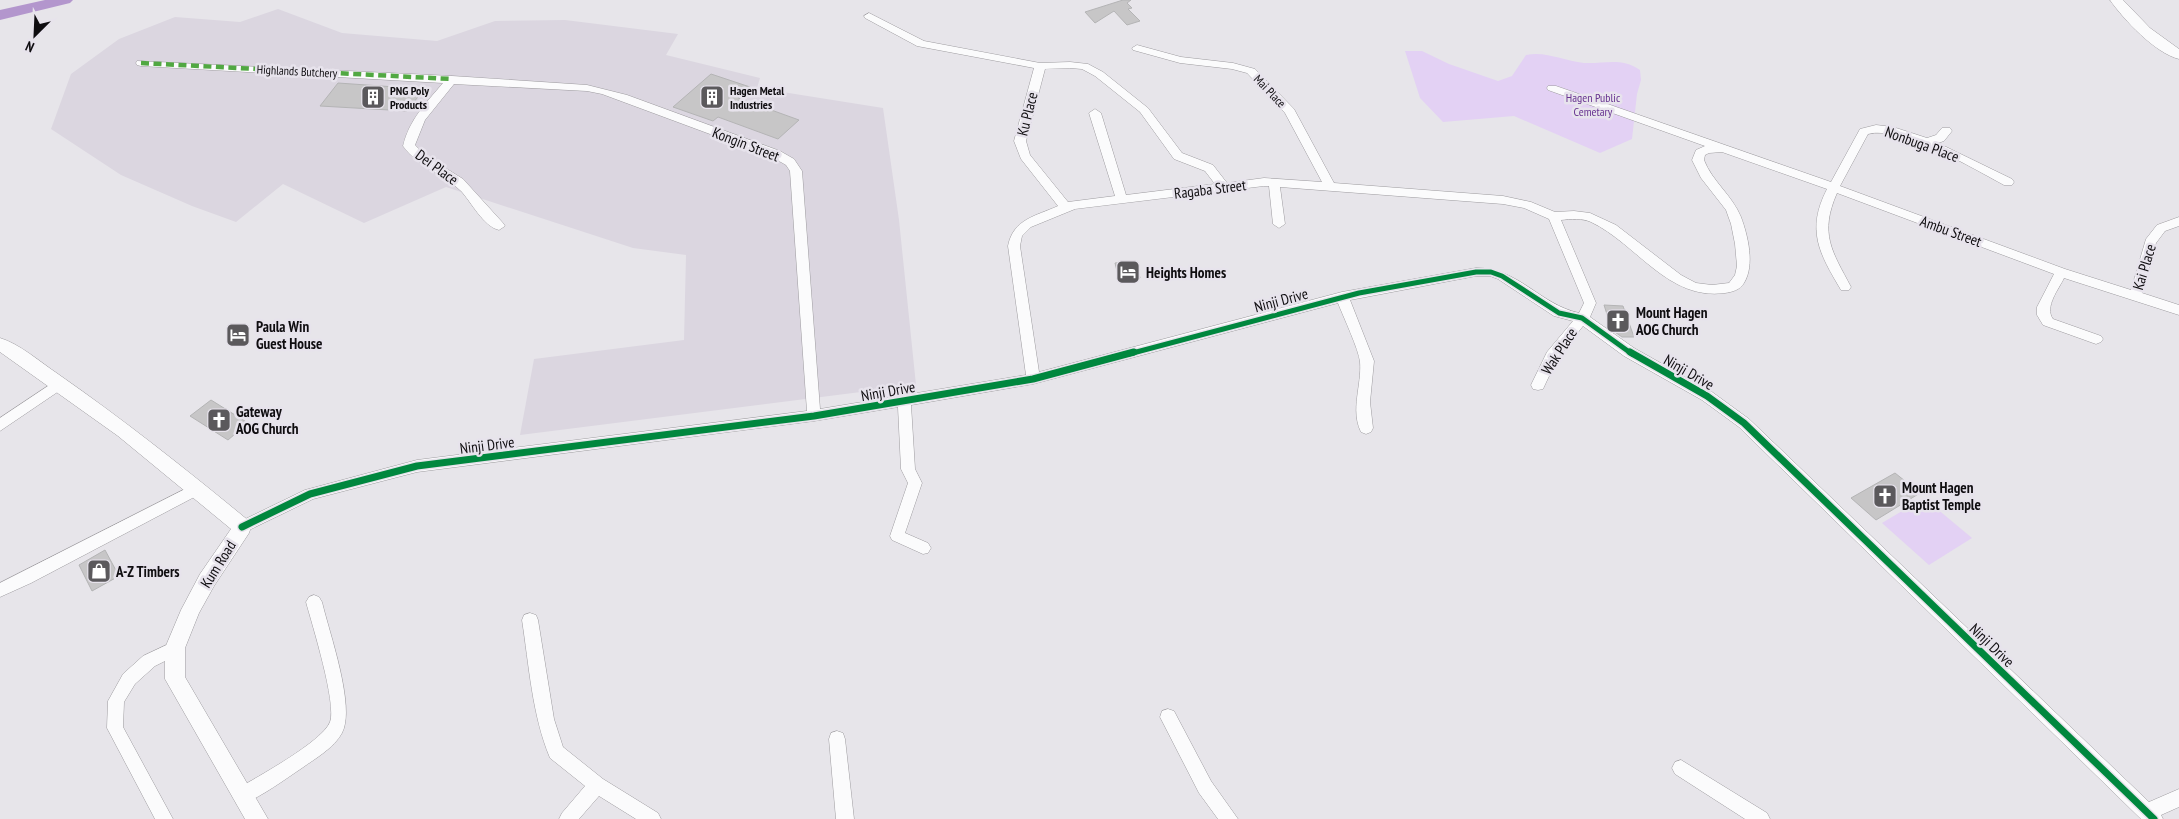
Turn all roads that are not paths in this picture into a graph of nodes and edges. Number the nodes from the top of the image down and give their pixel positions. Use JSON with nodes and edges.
{"nodes":[{"id":1,"x":2116,"y":0,"type":"edge"},
{"id":2,"x":869,"y":16,"type":"dead end"},
{"id":3,"x":1137,"y":48,"type":"dead end"},
{"id":4,"x":2179,"y":55,"type":"edge"},
{"id":5,"x":142,"y":63,"type":"dead end"},
{"id":6,"x":1040,"y":66,"type":"junction"},
{"id":7,"x":452,"y":79,"type":"junction"},
{"id":8,"x":1552,"y":88,"type":"dead end"},
{"id":9,"x":1095,"y":113,"type":"dead end"},
{"id":10,"x":1946,"y":131,"type":"dead end"},
{"id":11,"x":1927,"y":142,"type":"junction"},
{"id":12,"x":1723,"y":149,"type":"junction"},
{"id":13,"x":2008,"y":182,"type":"dead end"},
{"id":14,"x":1274,"y":183,"type":"junction"},
{"id":15,"x":1223,"y":186,"type":"junction"},
{"id":16,"x":1330,"y":187,"type":"junction"},
{"id":17,"x":1835,"y":188,"type":"junction"},
{"id":18,"x":1122,"y":200,"type":"junction"},
{"id":19,"x":1066,"y":208,"type":"junction"},
{"id":20,"x":1554,"y":216,"type":"junction"},
{"id":21,"x":2179,"y":221,"type":"edge"},
{"id":22,"x":1279,"y":224,"type":"dead end"},
{"id":23,"x":499,"y":226,"type":"dead end"},
{"id":24,"x":2061,"y":272,"type":"junction"},
{"id":25,"x":1845,"y":288,"type":"dead end"},
{"id":26,"x":1342,"y":297,"type":"junction"},
{"id":27,"x":2135,"y":297,"type":"junction"},
{"id":28,"x":2179,"y":310,"type":"edge"},
{"id":29,"x":1582,"y":318,"type":"junction"},
{"id":30,"x":2096,"y":339,"type":"dead end"},
{"id":31,"x":0,"y":344,"type":"edge"},
{"id":32,"x":1033,"y":379,"type":"junction"},
{"id":33,"x":60,"y":383,"type":"junction"},
{"id":34,"x":1538,"y":385,"type":"dead end"},
{"id":35,"x":904,"y":401,"type":"junction"},
{"id":36,"x":814,"y":416,"type":"junction"},
{"id":37,"x":0,"y":424,"type":"edge"},
{"id":38,"x":1366,"y":428,"type":"dead end"},
{"id":39,"x":198,"y":489,"type":"junction"},
{"id":40,"x":242,"y":527,"type":"junction"},
{"id":41,"x":923,"y":548,"type":"dead end"},
{"id":42,"x":0,"y":590,"type":"edge"},
{"id":43,"x":314,"y":602,"type":"dead end"},
{"id":44,"x":530,"y":620,"type":"dead end"},
{"id":45,"x":175,"y":648,"type":"junction"},
{"id":46,"x":1168,"y":717,"type":"dead end"},
{"id":47,"x":837,"y":739,"type":"dead end"},
{"id":48,"x":1681,"y":768,"type":"dead end"},
{"id":49,"x":597,"y":785,"type":"junction"},
{"id":50,"x":243,"y":795,"type":"junction"},
{"id":51,"x":2179,"y":798,"type":"edge"},
{"id":52,"x":2150,"y":816,"type":"edge"},
{"id":53,"x":164,"y":819,"type":"edge"},
{"id":54,"x":258,"y":819,"type":"edge"},
{"id":55,"x":568,"y":819,"type":"edge"},
{"id":56,"x":652,"y":819,"type":"edge"},
{"id":57,"x":844,"y":819,"type":"edge"},
{"id":58,"x":1229,"y":819,"type":"edge"},
{"id":59,"x":1761,"y":819,"type":"edge"}],
"edges":[{"from":1,"to":4,"type":"street"},
{"from":2,"to":6,"type":"street"},
{"from":3,"to":16,"type":"street","name":"Mai Place"},
{"from":5,"to":7,"type":"street","name":"Highlands Butchery"},
{"from":6,"to":15,"type":"street"},
{"from":6,"to":19,"type":"street","name":"Ku Place"},
{"from":7,"to":23,"type":"street","name":"Dei Place"},
{"from":7,"to":36,"type":"street","name":"Kongin Street"},
{"from":8,"to":12,"type":"street","name":"Ambu Street"},
{"from":9,"to":18,"type":"street"},
{"from":10,"to":11,"type":"street"},
{"from":11,"to":13,"type":"street","name":"Nonbuga Place"},
{"from":11,"to":17,"type":"street","name":"Nonbuga Place"},
{"from":12,"to":17,"type":"street","name":"Ambu Street"},
{"from":12,"to":20,"type":"street"},
{"from":14,"to":15,"type":"street","name":"Ragaba Street"},
{"from":14,"to":16,"type":"street","name":"Ragaba Street"},
{"from":14,"to":22,"type":"street"},
{"from":15,"to":18,"type":"street","name":"Ragaba Street"},
{"from":16,"to":20,"type":"street","name":"Ragaba Street"},
{"from":17,"to":24,"type":"street","name":"Ambu Street"},
{"from":17,"to":25,"type":"street"},
{"from":18,"to":19,"type":"street","name":"Ragaba Street"},
{"from":19,"to":32,"type":"street","name":"Ragaba Street"},
{"from":20,"to":29,"type":"street"},
{"from":21,"to":27,"type":"street","name":"Kai Place"},
{"from":24,"to":27,"type":"street","name":"Ambu Street"},
{"from":24,"to":30,"type":"street"},
{"from":26,"to":29,"type":"street","name":"Ninji Drive"},
{"from":26,"to":32,"type":"street","name":"Ninji Drive"},
{"from":26,"to":38,"type":"street"},
{"from":27,"to":28,"type":"street","name":"Ambu Street"},
{"from":29,"to":34,"type":"street","name":"Wak Place"},
{"from":29,"to":52,"type":"street","name":"Ninji Drive"},
{"from":31,"to":33,"type":"street","name":"Kum Road"},
{"from":32,"to":35,"type":"street","name":"Ninji Drive"},
{"from":33,"to":37,"type":"street"},
{"from":33,"to":39,"type":"street","name":"Kum Road"},
{"from":35,"to":36,"type":"street","name":"Ninji Drive"},
{"from":35,"to":41,"type":"street"},
{"from":36,"to":40,"type":"street","name":"Ninji Drive"},
{"from":39,"to":40,"type":"street","name":"Kum Road"},
{"from":39,"to":42,"type":"street"},
{"from":40,"to":45,"type":"street","name":"Kum Road"},
{"from":43,"to":50,"type":"street"},
{"from":44,"to":49,"type":"street"},
{"from":45,"to":50,"type":"street","name":"Kum Road"},
{"from":45,"to":53,"type":"street"},
{"from":46,"to":58,"type":"street"},
{"from":47,"to":57,"type":"street"},
{"from":48,"to":59,"type":"street"},
{"from":49,"to":55,"type":"street"},
{"from":49,"to":56,"type":"street"},
{"from":50,"to":54,"type":"street","name":"Kum Road"},
{"from":51,"to":52,"type":"street"}]}
